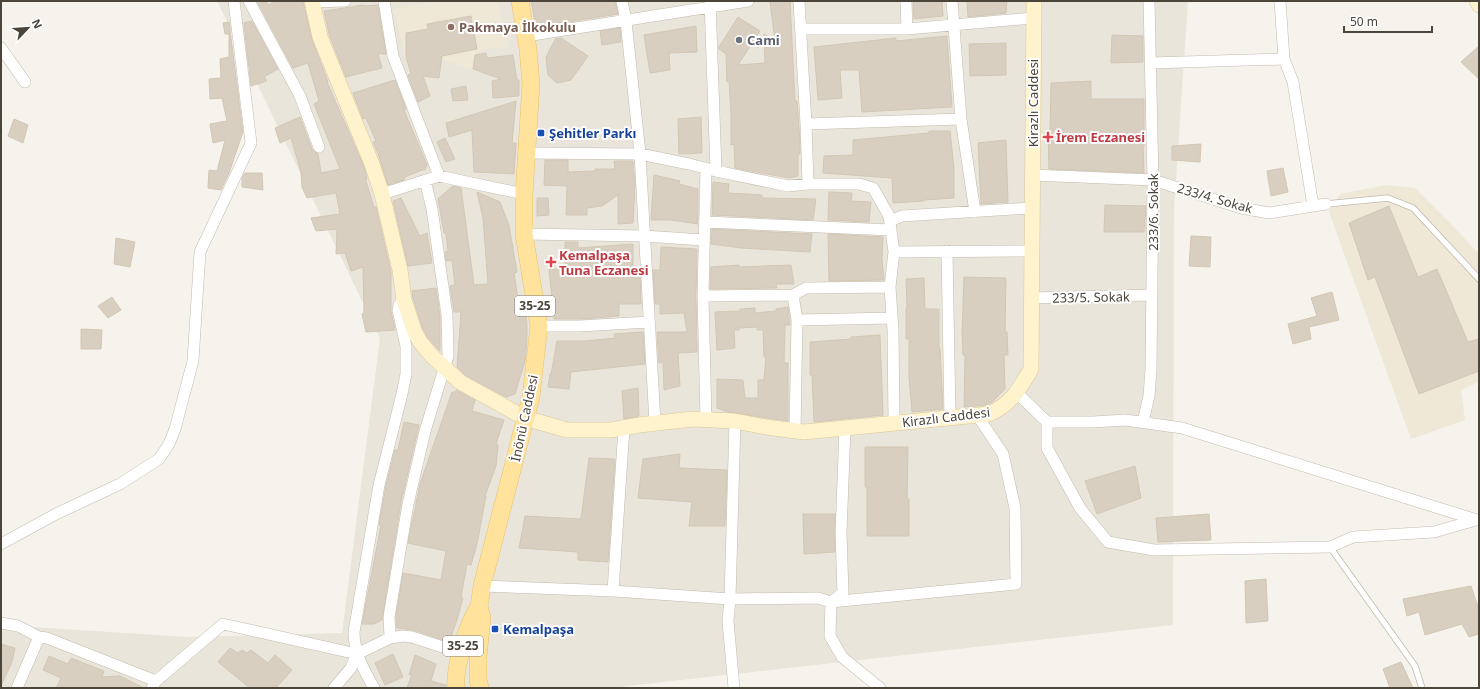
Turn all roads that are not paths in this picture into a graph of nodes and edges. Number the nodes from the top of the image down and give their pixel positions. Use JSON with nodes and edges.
{"nodes":[{"id":1,"x":234,"y":1,"type":"edge"},
{"id":2,"x":249,"y":1,"type":"edge"},
{"id":3,"x":345,"y":1,"type":"edge"},
{"id":4,"x":384,"y":1,"type":"edge"},
{"id":5,"x":520,"y":1,"type":"edge"},
{"id":6,"x":622,"y":1,"type":"edge"},
{"id":7,"x":748,"y":1,"type":"edge"},
{"id":8,"x":799,"y":1,"type":"edge"},
{"id":9,"x":906,"y":1,"type":"edge"},
{"id":10,"x":952,"y":1,"type":"edge"},
{"id":11,"x":1034,"y":1,"type":"edge"},
{"id":12,"x":1149,"y":1,"type":"edge"},
{"id":13,"x":1280,"y":1,"type":"edge"},
{"id":14,"x":1477,"y":1,"type":"edge"},
{"id":15,"x":312,"y":2,"type":"edge"},
{"id":16,"x":711,"y":4,"type":"edge"},
{"id":17,"x":1479,"y":5,"type":"edge"},
{"id":18,"x":1034,"y":18,"type":"junction"},
{"id":19,"x":626,"y":21,"type":"junction"},
{"id":20,"x":953,"y":25,"type":"junction"},
{"id":21,"x":907,"y":28,"type":"junction"},
{"id":22,"x":801,"y":29,"type":"junction"},
{"id":23,"x":526,"y":36,"type":"junction"},
{"id":24,"x":1,"y":48,"type":"edge"},
{"id":25,"x":1284,"y":59,"type":"junction"},
{"id":26,"x":1151,"y":63,"type":"junction"},
{"id":27,"x":25,"y":82,"type":"dead end"},
{"id":28,"x":960,"y":120,"type":"junction"},
{"id":29,"x":806,"y":124,"type":"junction"},
{"id":30,"x":319,"y":147,"type":"dead end"},
{"id":31,"x":526,"y":153,"type":"junction"},
{"id":32,"x":640,"y":154,"type":"junction"},
{"id":33,"x":711,"y":170,"type":"junction"},
{"id":34,"x":1032,"y":175,"type":"junction"},
{"id":35,"x":439,"y":176,"type":"junction"},
{"id":36,"x":425,"y":180,"type":"junction"},
{"id":37,"x":1153,"y":180,"type":"junction"},
{"id":38,"x":808,"y":184,"type":"junction"},
{"id":39,"x":382,"y":194,"type":"junction"},
{"id":40,"x":524,"y":194,"type":"junction"},
{"id":41,"x":1326,"y":204,"type":"joint"},
{"id":42,"x":1313,"y":206,"type":"junction"},
{"id":43,"x":1032,"y":208,"type":"junction"},
{"id":44,"x":974,"y":212,"type":"junction"},
{"id":45,"x":704,"y":222,"type":"junction"},
{"id":46,"x":890,"y":226,"type":"junction"},
{"id":47,"x":524,"y":234,"type":"junction"},
{"id":48,"x":644,"y":236,"type":"junction"},
{"id":49,"x":704,"y":240,"type":"junction"},
{"id":50,"x":947,"y":251,"type":"junction"},
{"id":51,"x":1032,"y":251,"type":"junction"},
{"id":52,"x":894,"y":252,"type":"junction"},
{"id":53,"x":1479,"y":279,"type":"edge"},
{"id":54,"x":890,"y":287,"type":"junction"},
{"id":55,"x":793,"y":295,"type":"junction"},
{"id":56,"x":1151,"y":295,"type":"junction"},
{"id":57,"x":703,"y":296,"type":"junction"},
{"id":58,"x":1031,"y":298,"type":"junction"},
{"id":59,"x":404,"y":300,"type":"junction"},
{"id":60,"x":892,"y":318,"type":"junction"},
{"id":61,"x":797,"y":320,"type":"junction"},
{"id":62,"x":649,"y":322,"type":"junction"},
{"id":63,"x":539,"y":326,"type":"junction"},
{"id":64,"x":445,"y":368,"type":"junction"},
{"id":65,"x":1017,"y":392,"type":"junction"},
{"id":66,"x":977,"y":415,"type":"junction"},
{"id":67,"x":525,"y":418,"type":"junction"},
{"id":68,"x":950,"y":418,"type":"junction"},
{"id":69,"x":706,"y":420,"type":"junction"},
{"id":70,"x":735,"y":420,"type":"junction"},
{"id":71,"x":1047,"y":422,"type":"junction"},
{"id":72,"x":1144,"y":422,"type":"junction"},
{"id":73,"x":655,"y":423,"type":"junction"},
{"id":74,"x":894,"y":423,"type":"junction"},
{"id":75,"x":624,"y":428,"type":"junction"},
{"id":76,"x":846,"y":428,"type":"junction"},
{"id":77,"x":795,"y":431,"type":"junction"},
{"id":78,"x":1478,"y":519,"type":"edge"},
{"id":79,"x":1,"y":544,"type":"edge"},
{"id":80,"x":1330,"y":547,"type":"junction"},
{"id":81,"x":482,"y":586,"type":"junction"},
{"id":82,"x":613,"y":591,"type":"junction"},
{"id":83,"x":730,"y":599,"type":"junction"},
{"id":84,"x":831,"y":602,"type":"junction"},
{"id":85,"x":479,"y":606,"type":"junction"},
{"id":86,"x":1,"y":623,"type":"edge"},
{"id":87,"x":39,"y":637,"type":"junction"},
{"id":88,"x":390,"y":638,"type":"junction"},
{"id":89,"x":461,"y":653,"type":"junction"},
{"id":90,"x":357,"y":654,"type":"junction"},
{"id":91,"x":455,"y":683,"type":"edge"},
{"id":92,"x":154,"y":684,"type":"edge"},
{"id":93,"x":479,"y":684,"type":"edge"},
{"id":94,"x":17,"y":688,"type":"edge"},
{"id":95,"x":334,"y":688,"type":"edge"},
{"id":96,"x":374,"y":688,"type":"edge"},
{"id":97,"x":734,"y":688,"type":"edge"},
{"id":98,"x":880,"y":688,"type":"edge"},
{"id":99,"x":1422,"y":688,"type":"edge"}],
"edges":[{"from":1,"to":79,"type":"street"},
{"from":2,"to":30,"type":"street"},
{"from":3,"to":15,"type":"street"},
{"from":4,"to":35,"type":"street"},
{"from":5,"to":23,"type":"main road","name":"İnönü Caddesi","number":"35-25"},
{"from":6,"to":19,"type":"street"},
{"from":7,"to":16,"type":"street"},
{"from":8,"to":22,"type":"street"},
{"from":9,"to":21,"type":"street"},
{"from":10,"to":20,"type":"street"},
{"from":11,"to":18,"type":"main road","name":"Kirazlı Caddesi"},
{"from":12,"to":26,"type":"street","name":"233/6. Sokak"},
{"from":13,"to":25,"type":"street"},
{"from":14,"to":17,"type":"main road"},
{"from":15,"to":39,"type":"main road","name":"Kirazlı Caddesi"},
{"from":16,"to":19,"type":"street"},
{"from":16,"to":33,"type":"street"},
{"from":18,"to":20,"type":"street"},
{"from":18,"to":34,"type":"main road","name":"Kirazlı Caddesi"},
{"from":19,"to":23,"type":"street"},
{"from":19,"to":32,"type":"street"},
{"from":20,"to":21,"type":"street"},
{"from":20,"to":28,"type":"street"},
{"from":21,"to":22,"type":"street"},
{"from":22,"to":29,"type":"street"},
{"from":23,"to":31,"type":"main road","name":"İnönü Caddesi","number":"35-25"},
{"from":24,"to":27,"type":"street"},
{"from":25,"to":26,"type":"street"},
{"from":25,"to":42,"type":"street"},
{"from":26,"to":37,"type":"street","name":"233/6. Sokak"},
{"from":28,"to":29,"type":"street"},
{"from":28,"to":44,"type":"street"},
{"from":29,"to":38,"type":"street"},
{"from":31,"to":32,"type":"street"},
{"from":31,"to":40,"type":"main road","name":"İnönü Caddesi","number":"35-25"},
{"from":32,"to":33,"type":"street"},
{"from":32,"to":48,"type":"street"},
{"from":33,"to":38,"type":"street"},
{"from":33,"to":45,"type":"street"},
{"from":34,"to":37,"type":"street","name":"233/4. Sokak"},
{"from":34,"to":43,"type":"main road","name":"Kirazlı Caddesi"},
{"from":35,"to":36,"type":"street"},
{"from":35,"to":40,"type":"street"},
{"from":36,"to":39,"type":"street"},
{"from":36,"to":64,"type":"street"},
{"from":37,"to":42,"type":"street","name":"233/4. Sokak"},
{"from":37,"to":56,"type":"street","name":"233/6. Sokak"},
{"from":38,"to":46,"type":"street"},
{"from":39,"to":59,"type":"main road","name":"Kirazlı Caddesi"},
{"from":40,"to":47,"type":"main road","name":"İnönü Caddesi","number":"35-25"},
{"from":41,"to":42,"type":"street","name":"233/4. Sokak"},
{"from":41,"to":53,"type":"lane"},
{"from":43,"to":44,"type":"street"},
{"from":43,"to":51,"type":"main road","name":"Kirazlı Caddesi"},
{"from":44,"to":46,"type":"street"},
{"from":45,"to":46,"type":"street"},
{"from":45,"to":49,"type":"street"},
{"from":46,"to":52,"type":"street"},
{"from":47,"to":48,"type":"street"},
{"from":47,"to":63,"type":"main road","name":"İnönü Caddesi","number":"35-25"},
{"from":48,"to":49,"type":"street"},
{"from":48,"to":62,"type":"street"},
{"from":49,"to":57,"type":"street"},
{"from":50,"to":51,"type":"street"},
{"from":50,"to":52,"type":"street"},
{"from":50,"to":68,"type":"street"},
{"from":51,"to":58,"type":"main road","name":"Kirazlı Caddesi"},
{"from":52,"to":54,"type":"street"},
{"from":54,"to":55,"type":"street"},
{"from":54,"to":60,"type":"street"},
{"from":55,"to":57,"type":"street"},
{"from":55,"to":61,"type":"street"},
{"from":56,"to":58,"type":"street","name":"233/5. Sokak"},
{"from":56,"to":72,"type":"street","name":"233/6. Sokak"},
{"from":57,"to":69,"type":"street"},
{"from":58,"to":65,"type":"main road","name":"Kirazlı Caddesi"},
{"from":59,"to":64,"type":"main road","name":"Kirazlı Caddesi"},
{"from":59,"to":90,"type":"street"},
{"from":60,"to":61,"type":"street"},
{"from":60,"to":74,"type":"street"},
{"from":61,"to":77,"type":"street"},
{"from":62,"to":63,"type":"street"},
{"from":62,"to":73,"type":"street"},
{"from":63,"to":67,"type":"main road","name":"İnönü Caddesi","number":"35-25"},
{"from":64,"to":67,"type":"main road","name":"Kirazlı Caddesi"},
{"from":64,"to":88,"type":"street"},
{"from":65,"to":66,"type":"main road","name":"Kirazlı Caddesi"},
{"from":65,"to":71,"type":"street"},
{"from":66,"to":68,"type":"main road","name":"Kirazlı Caddesi"},
{"from":66,"to":84,"type":"street"},
{"from":67,"to":75,"type":"main road","name":"Kirazlı Caddesi"},
{"from":67,"to":81,"type":"main road","name":"İnönü Caddesi","number":"35-25"},
{"from":68,"to":74,"type":"main road","name":"Kirazlı Caddesi"},
{"from":69,"to":70,"type":"main road","name":"Kirazlı Caddesi"},
{"from":69,"to":73,"type":"main road","name":"Kirazlı Caddesi"},
{"from":70,"to":77,"type":"main road","name":"Kirazlı Caddesi"},
{"from":70,"to":83,"type":"street"},
{"from":71,"to":72,"type":"street"},
{"from":71,"to":80,"type":"street"},
{"from":72,"to":78,"type":"street"},
{"from":73,"to":75,"type":"main road","name":"Kirazlı Caddesi"},
{"from":74,"to":76,"type":"main road","name":"Kirazlı Caddesi"},
{"from":75,"to":82,"type":"street"},
{"from":76,"to":77,"type":"main road","name":"Kirazlı Caddesi"},
{"from":76,"to":84,"type":"street"},
{"from":78,"to":80,"type":"street"},
{"from":80,"to":99,"type":"lane"},
{"from":81,"to":82,"type":"street"},
{"from":81,"to":85,"type":"main road","name":"İnönü Caddesi","number":"35-25"},
{"from":82,"to":83,"type":"street"},
{"from":83,"to":84,"type":"street"},
{"from":83,"to":97,"type":"street"},
{"from":84,"to":98,"type":"street"},
{"from":85,"to":89,"type":"main road","number":"35-25"},
{"from":85,"to":93,"type":"main road","name":"İnönü Caddesi","number":"35-25"},
{"from":86,"to":87,"type":"street"},
{"from":87,"to":92,"type":"street"},
{"from":87,"to":94,"type":"street"},
{"from":88,"to":89,"type":"street"},
{"from":88,"to":90,"type":"street"},
{"from":89,"to":91,"type":"main road","number":"35-25"},
{"from":90,"to":92,"type":"street"},
{"from":90,"to":95,"type":"street"},
{"from":90,"to":96,"type":"street"},
{"from":91,"to":93,"type":"main road"}]}
